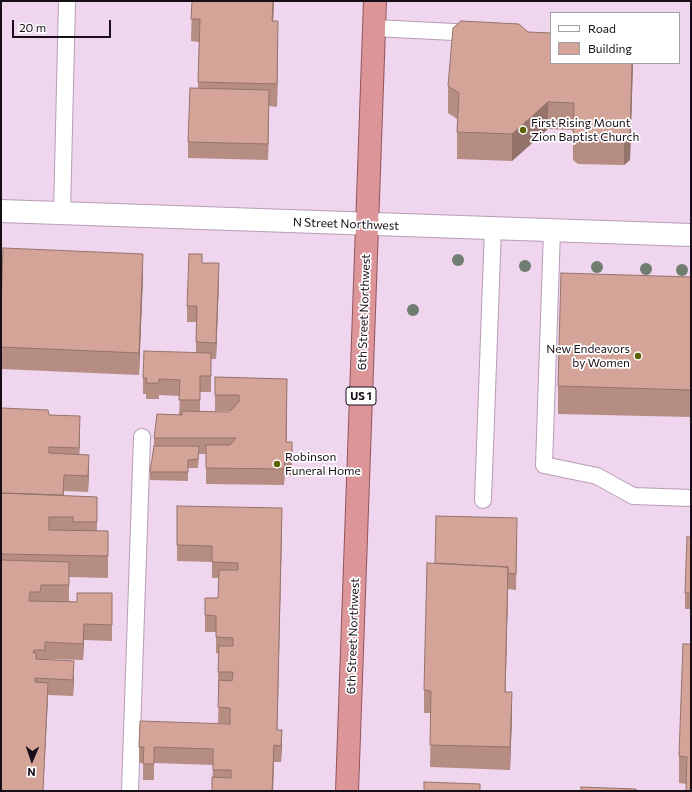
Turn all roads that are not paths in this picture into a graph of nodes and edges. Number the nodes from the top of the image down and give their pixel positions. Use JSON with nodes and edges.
{"nodes":[{"id":1,"x":68,"y":1,"type":"edge"},
{"id":2,"x":375,"y":1,"type":"edge"},
{"id":3,"x":374,"y":28,"type":"junction"},
{"id":4,"x":490,"y":34,"type":"edge"},
{"id":5,"x":1,"y":211,"type":"edge"},
{"id":6,"x":62,"y":213,"type":"junction"},
{"id":7,"x":367,"y":224,"type":"junction"},
{"id":8,"x":493,"y":228,"type":"junction"},
{"id":9,"x":552,"y":230,"type":"junction"},
{"id":10,"x":691,"y":235,"type":"edge"},
{"id":11,"x":142,"y":437,"type":"dead end"},
{"id":12,"x":691,"y":498,"type":"edge"},
{"id":13,"x":483,"y":500,"type":"dead end"},
{"id":14,"x":130,"y":791,"type":"edge"},
{"id":15,"x":347,"y":791,"type":"edge"}],
"edges":[{"from":1,"to":6,"type":"lane"},
{"from":2,"to":3,"type":"highway","name":"6th Street Northwest","number":"US 1"},
{"from":3,"to":4,"type":"lane"},
{"from":3,"to":7,"type":"highway","name":"6th Street Northwest","number":"US 1"},
{"from":5,"to":6,"type":"street","name":"N Street Northwest"},
{"from":6,"to":7,"type":"street","name":"N Street Northwest"},
{"from":7,"to":8,"type":"street","name":"N Street Northwest"},
{"from":7,"to":15,"type":"highway","name":"6th Street Northwest","number":"US 1"},
{"from":8,"to":9,"type":"street","name":"N Street Northwest"},
{"from":8,"to":13,"type":"lane"},
{"from":9,"to":10,"type":"street","name":"N Street Northwest"},
{"from":9,"to":12,"type":"lane"},
{"from":11,"to":14,"type":"lane"}]}
